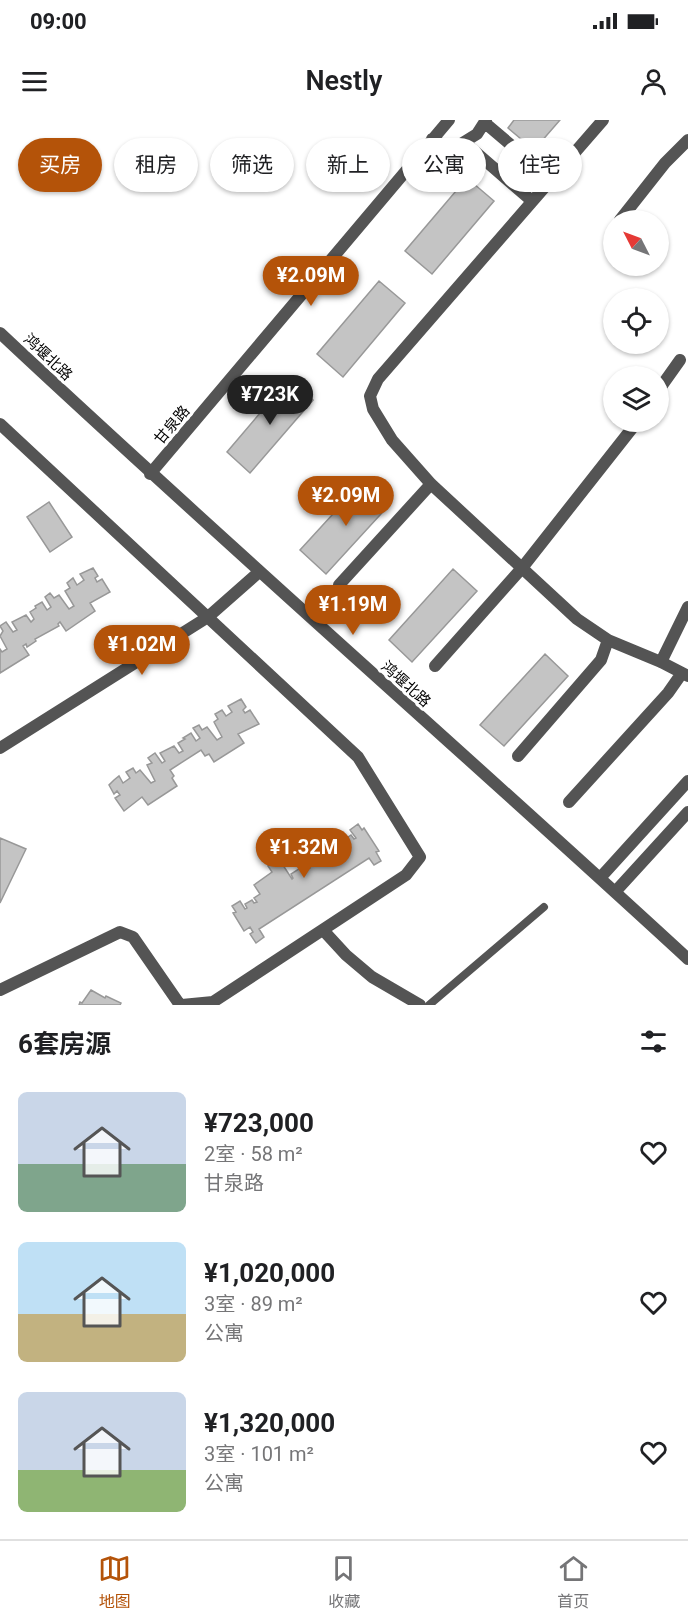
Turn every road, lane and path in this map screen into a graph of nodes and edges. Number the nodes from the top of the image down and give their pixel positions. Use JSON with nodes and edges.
{"nodes":[{"id":1,"x":449,"y":120,"type":"edge"},
{"id":2,"x":603,"y":120,"type":"edge"},
{"id":3,"x":485,"y":121,"type":"edge"},
{"id":4,"x":433,"y":138,"type":"edge"},
{"id":5,"x":472,"y":138,"type":"edge"},
{"id":6,"x":504,"y":138,"type":"edge"},
{"id":7,"x":688,"y":140,"type":"edge"},
{"id":8,"x":582,"y":144,"type":"edge"},
{"id":9,"x":486,"y":161,"type":"edge"},
{"id":10,"x":402,"y":175,"type":"edge"},
{"id":11,"x":540,"y":192,"type":"edge"},
{"id":12,"x":532,"y":201,"type":"junction"},
{"id":13,"x":628,"y":210,"type":"edge"},
{"id":14,"x":0,"y":333,"type":"edge"},
{"id":15,"x":680,"y":360,"type":"dead end"},
{"id":16,"x":669,"y":376,"type":"edge"},
{"id":17,"x":0,"y":424,"type":"edge"},
{"id":18,"x":629,"y":432,"type":"edge"},
{"id":19,"x":150,"y":474,"type":"junction"},
{"id":20,"x":430,"y":484,"type":"junction"},
{"id":21,"x":522,"y":568,"type":"junction"},
{"id":22,"x":259,"y":572,"type":"junction"},
{"id":23,"x":339,"y":585,"type":"dead end"},
{"id":24,"x":688,"y":607,"type":"edge"},
{"id":25,"x":208,"y":617,"type":"junction"},
{"id":26,"x":608,"y":640,"type":"junction"},
{"id":27,"x":661,"y":662,"type":"junction"},
{"id":28,"x":435,"y":666,"type":"dead end"},
{"id":29,"x":685,"y":674,"type":"edge"},
{"id":30,"x":0,"y":748,"type":"edge"},
{"id":31,"x":518,"y":756,"type":"dead end"},
{"id":32,"x":688,"y":781,"type":"edge"},
{"id":33,"x":569,"y":802,"type":"dead end"},
{"id":34,"x":688,"y":812,"type":"edge"},
{"id":35,"x":600,"y":878,"type":"junction"},
{"id":36,"x":615,"y":892,"type":"junction"},
{"id":37,"x":544,"y":907,"type":"dead end"},
{"id":38,"x":323,"y":930,"type":"junction"},
{"id":39,"x":688,"y":959,"type":"edge"},
{"id":40,"x":0,"y":990,"type":"edge"},
{"id":41,"x":181,"y":1005,"type":"edge"},
{"id":42,"x":420,"y":1005,"type":"edge"},
{"id":43,"x":429,"y":1005,"type":"edge"}],
"edges":[{"from":1,"to":4,"type":"street","name":"甘泉路"},
{"from":2,"to":8,"type":"street"},
{"from":3,"to":5,"type":"street"},
{"from":3,"to":6,"type":"street"},
{"from":7,"to":13,"type":"street"},
{"from":9,"to":12,"type":"street"},
{"from":10,"to":19,"type":"street","name":"甘泉路"},
{"from":11,"to":12,"type":"street"},
{"from":12,"to":20,"type":"street"},
{"from":14,"to":19,"type":"street","name":"鸿堰北路"},
{"from":15,"to":16,"type":"street"},
{"from":17,"to":25,"type":"street"},
{"from":18,"to":21,"type":"street"},
{"from":19,"to":22,"type":"street","name":"鸿堰北路"},
{"from":20,"to":21,"type":"street"},
{"from":20,"to":23,"type":"street"},
{"from":21,"to":26,"type":"street"},
{"from":21,"to":28,"type":"street"},
{"from":22,"to":25,"type":"street"},
{"from":22,"to":35,"type":"street","name":"鸿堰北路"},
{"from":24,"to":27,"type":"street"},
{"from":25,"to":30,"type":"street"},
{"from":25,"to":38,"type":"street"},
{"from":26,"to":27,"type":"street"},
{"from":26,"to":31,"type":"street"},
{"from":27,"to":29,"type":"street"},
{"from":29,"to":33,"type":"street"},
{"from":32,"to":35,"type":"street"},
{"from":34,"to":36,"type":"street"},
{"from":35,"to":36,"type":"street","name":"鸿堰北路"},
{"from":36,"to":39,"type":"street","name":"鸿堰北路"},
{"from":37,"to":43,"type":"lane"},
{"from":38,"to":41,"type":"street"},
{"from":38,"to":42,"type":"street"},
{"from":40,"to":41,"type":"street"}]}
